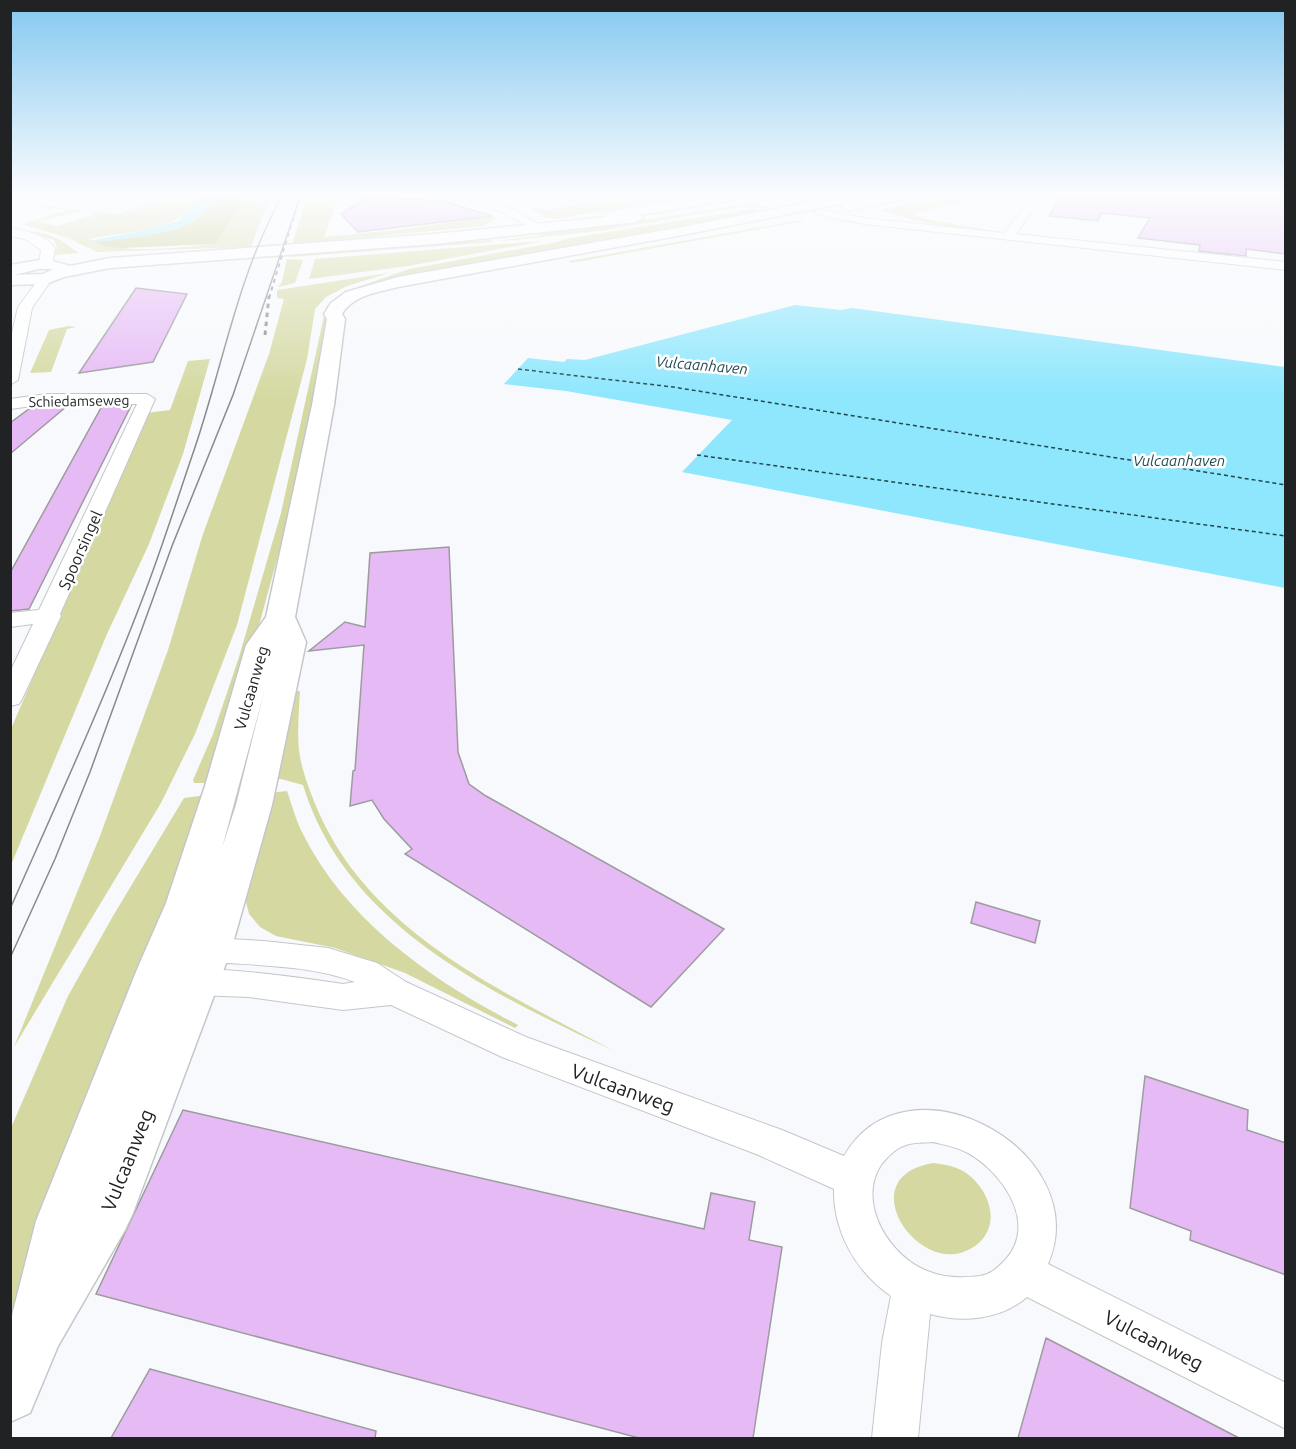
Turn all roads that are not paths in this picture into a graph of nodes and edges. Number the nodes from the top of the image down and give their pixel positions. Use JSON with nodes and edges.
{"nodes":[{"id":1,"x":25,"y":262,"type":"edge"},
{"id":2,"x":52,"y":262,"type":"edge"},
{"id":3,"x":128,"y":262,"type":"edge"},
{"id":4,"x":503,"y":262,"type":"edge"},
{"id":5,"x":543,"y":262,"type":"edge"},
{"id":6,"x":1245,"y":262,"type":"edge"},
{"id":7,"x":1286,"y":266,"type":"edge"},
{"id":8,"x":54,"y":270,"type":"junction"},
{"id":9,"x":16,"y":276,"type":"edge"},
{"id":10,"x":25,"y":307,"type":"junction"},
{"id":11,"x":336,"y":319,"type":"junction"},
{"id":12,"x":15,"y":337,"type":"edge"},
{"id":13,"x":10,"y":380,"type":"edge"},
{"id":14,"x":147,"y":399,"type":"joint"},
{"id":15,"x":10,"y":404,"type":"edge"},
{"id":16,"x":50,"y":616,"type":"junction"},
{"id":17,"x":280,"y":617,"type":"junction"},
{"id":18,"x":10,"y":620,"type":"edge"},
{"id":19,"x":10,"y":699,"type":"edge"},
{"id":20,"x":188,"y":966,"type":"junction"},
{"id":21,"x":854,"y":1179,"type":"junction"},
{"id":22,"x":1023,"y":1273,"type":"junction"},
{"id":23,"x":913,"y":1286,"type":"junction"},
{"id":24,"x":10,"y":1393,"type":"edge"},
{"id":25,"x":1286,"y":1407,"type":"edge"},
{"id":26,"x":895,"y":1438,"type":"edge"}],
"edges":[{"from":1,"to":9,"type":"street"},
{"from":2,"to":8,"type":"street"},
{"from":3,"to":8,"type":"main road"},
{"from":4,"to":11,"type":"main road"},
{"from":5,"to":11,"type":"main road"},
{"from":6,"to":7,"type":"street"},
{"from":8,"to":9,"type":"main road"},
{"from":8,"to":10,"type":"street"},
{"from":9,"to":10,"type":"street"},
{"from":10,"to":12,"type":"street"},
{"from":11,"to":17,"type":"main road","name":"Vulcaanweg"},
{"from":12,"to":13,"type":"street"},
{"from":14,"to":15,"type":"street","name":"Schiedamseweg"},
{"from":14,"to":16,"type":"street","name":"Spoorsingel"},
{"from":16,"to":18,"type":"street"},
{"from":16,"to":19,"type":"street","name":"Spoorsingel"},
{"from":17,"to":20,"type":"main road","name":"Vulcaanweg"},
{"from":17,"to":20,"type":"main road","name":"Vulcaanweg"},
{"from":20,"to":21,"type":"street","name":"Vulcaanweg"},
{"from":20,"to":24,"type":"main road","name":"Vulcaanweg"},
{"from":21,"to":22,"type":"street"},
{"from":21,"to":23,"type":"street"},
{"from":22,"to":23,"type":"street"},
{"from":22,"to":25,"type":"street","name":"Vulcaanweg"},
{"from":23,"to":26,"type":"street"}]}
